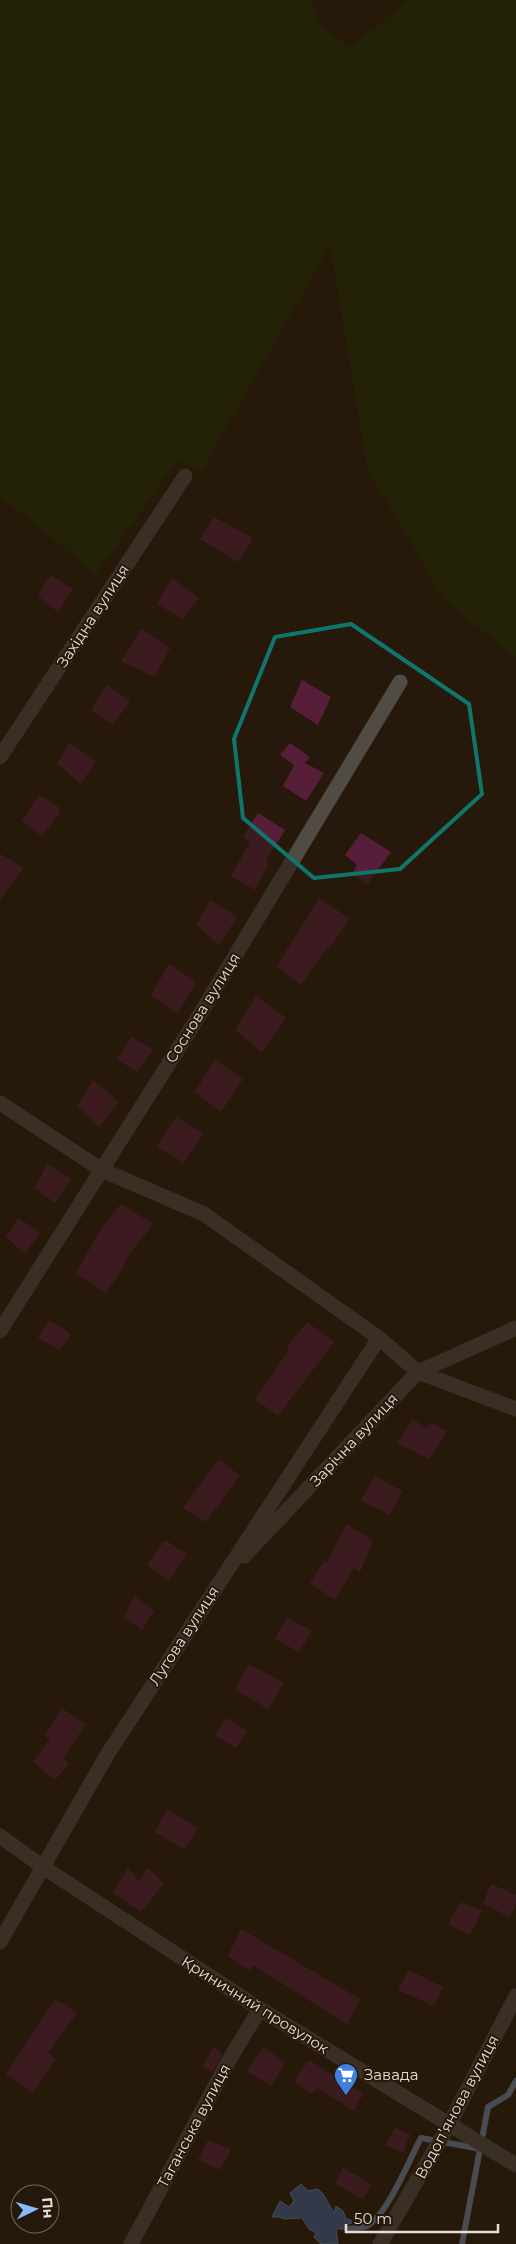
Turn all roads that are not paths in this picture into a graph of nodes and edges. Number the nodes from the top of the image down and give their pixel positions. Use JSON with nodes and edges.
{"nodes":[{"id":1,"x":185,"y":476,"type":"dead end"},
{"id":2,"x":400,"y":682,"type":"dead end"},
{"id":3,"x":0,"y":757,"type":"edge"},
{"id":4,"x":0,"y":1103,"type":"edge"},
{"id":5,"x":102,"y":1170,"type":"junction"},
{"id":6,"x":516,"y":1328,"type":"edge"},
{"id":7,"x":0,"y":1332,"type":"edge"},
{"id":8,"x":379,"y":1338,"type":"junction"},
{"id":9,"x":418,"y":1372,"type":"junction"},
{"id":10,"x":516,"y":1409,"type":"edge"},
{"id":11,"x":216,"y":1586,"type":"junction"},
{"id":12,"x":0,"y":1836,"type":"edge"},
{"id":13,"x":43,"y":1867,"type":"junction"},
{"id":14,"x":0,"y":1942,"type":"edge"},
{"id":15,"x":516,"y":1996,"type":"edge"},
{"id":16,"x":260,"y":2009,"type":"junction"},
{"id":17,"x":449,"y":2126,"type":"junction"},
{"id":18,"x":516,"y":2165,"type":"edge"},
{"id":19,"x":131,"y":2244,"type":"edge"},
{"id":20,"x":380,"y":2244,"type":"edge"}],
"edges":[{"from":1,"to":3,"type":"street","name":"Західна вулиця"},
{"from":2,"to":5,"type":"street","name":"Соснова вулиця"},
{"from":4,"to":5,"type":"street"},
{"from":5,"to":7,"type":"street","name":"Соснова вулиця"},
{"from":5,"to":8,"type":"street"},
{"from":6,"to":9,"type":"street","name":"Зарічна вулиця"},
{"from":8,"to":9,"type":"street"},
{"from":8,"to":11,"type":"street","name":"Лугова вулиця"},
{"from":9,"to":10,"type":"street"},
{"from":9,"to":11,"type":"street","name":"Зарічна вулиця"},
{"from":11,"to":13,"type":"street","name":"Лугова вулиця"},
{"from":12,"to":13,"type":"street","name":"Криничний провулок"},
{"from":13,"to":14,"type":"street","name":"Лугова вулиця"},
{"from":13,"to":16,"type":"street","name":"Криничний провулок"},
{"from":15,"to":17,"type":"street","name":"Водоп’янова вулиця"},
{"from":16,"to":17,"type":"street","name":"Криничний провулок"},
{"from":16,"to":19,"type":"street","name":"Таганська вулиця"},
{"from":17,"to":18,"type":"street","name":"Криничний провулок"},
{"from":17,"to":20,"type":"street","name":"Водоп’янова вулиця"}]}
